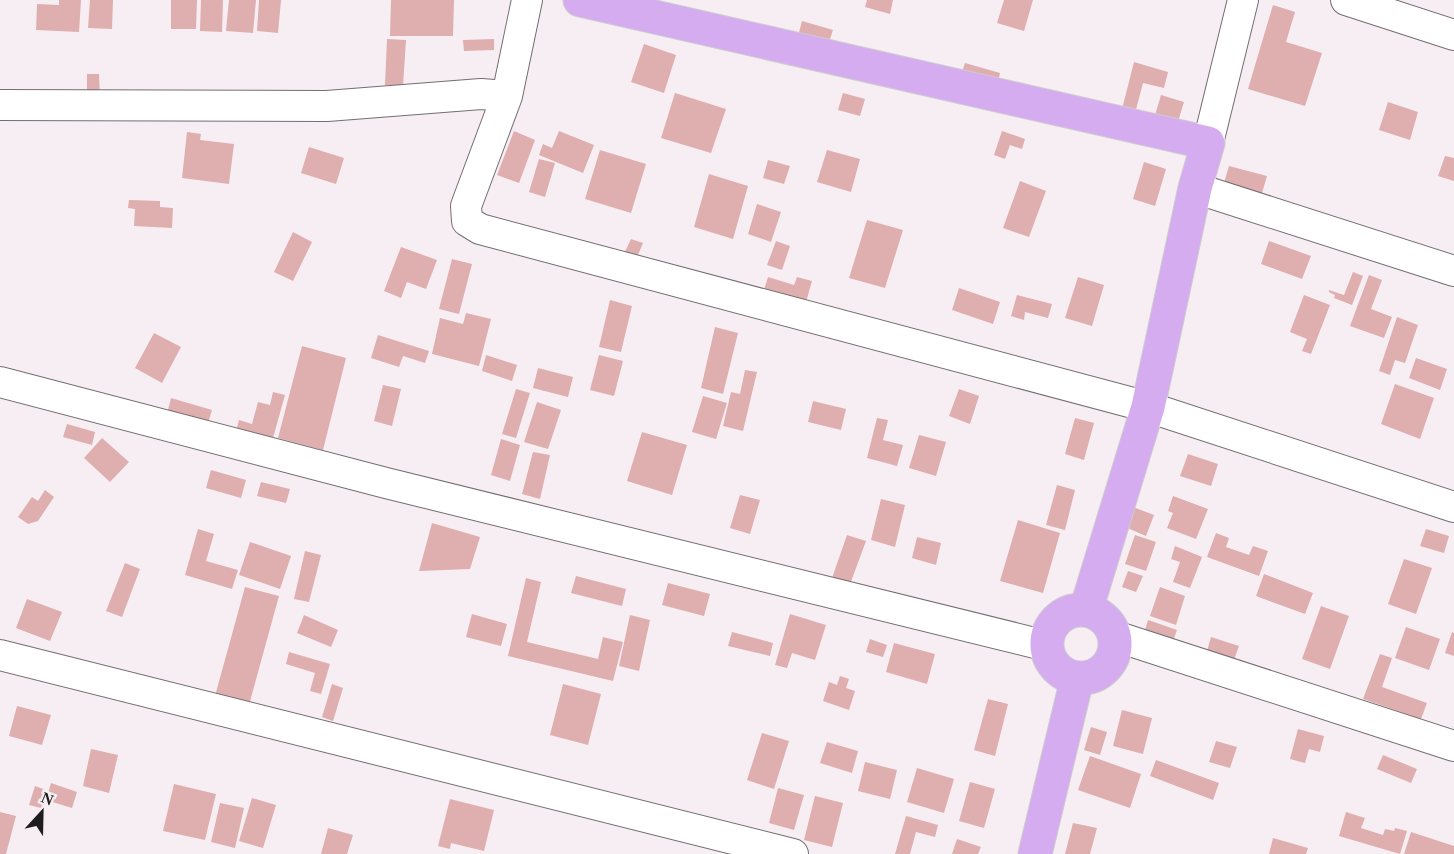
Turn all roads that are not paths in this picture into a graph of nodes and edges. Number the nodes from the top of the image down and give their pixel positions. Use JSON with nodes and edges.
{"nodes":[{"id":1,"x":527,"y":0,"type":"edge"},
{"id":2,"x":580,"y":0,"type":"edge"},
{"id":3,"x":1244,"y":0,"type":"edge"},
{"id":4,"x":1346,"y":0,"type":"edge"},
{"id":5,"x":1454,"y":35,"type":"edge"},
{"id":6,"x":507,"y":96,"type":"junction"},
{"id":7,"x":0,"y":105,"type":"edge"},
{"id":8,"x":1208,"y":143,"type":"junction"},
{"id":9,"x":1196,"y":188,"type":"junction"},
{"id":10,"x":1454,"y":271,"type":"edge"},
{"id":11,"x":0,"y":382,"type":"edge"},
{"id":12,"x":1148,"y":407,"type":"junction"},
{"id":13,"x":1454,"y":507,"type":"edge"},
{"id":14,"x":1086,"y":610,"type":"junction"},
{"id":15,"x":1115,"y":636,"type":"junction"},
{"id":16,"x":1047,"y":646,"type":"junction"},
{"id":17,"x":0,"y":655,"type":"edge"},
{"id":18,"x":1077,"y":679,"type":"junction"},
{"id":19,"x":1454,"y":746,"type":"edge"},
{"id":20,"x":794,"y":854,"type":"edge"},
{"id":21,"x":1035,"y":854,"type":"edge"}],
"edges":[{"from":1,"to":6,"type":"street"},
{"from":2,"to":8,"type":"main road"},
{"from":3,"to":8,"type":"street"},
{"from":4,"to":5,"type":"street"},
{"from":6,"to":7,"type":"street"},
{"from":6,"to":12,"type":"street"},
{"from":8,"to":9,"type":"main road"},
{"from":9,"to":10,"type":"street"},
{"from":9,"to":12,"type":"main road"},
{"from":11,"to":16,"type":"street"},
{"from":12,"to":13,"type":"street"},
{"from":12,"to":14,"type":"main road"},
{"from":14,"to":15,"type":"main road"},
{"from":14,"to":16,"type":"main road"},
{"from":15,"to":18,"type":"main road"},
{"from":15,"to":19,"type":"street"},
{"from":16,"to":18,"type":"main road"},
{"from":17,"to":20,"type":"street"},
{"from":18,"to":21,"type":"main road"}]}
